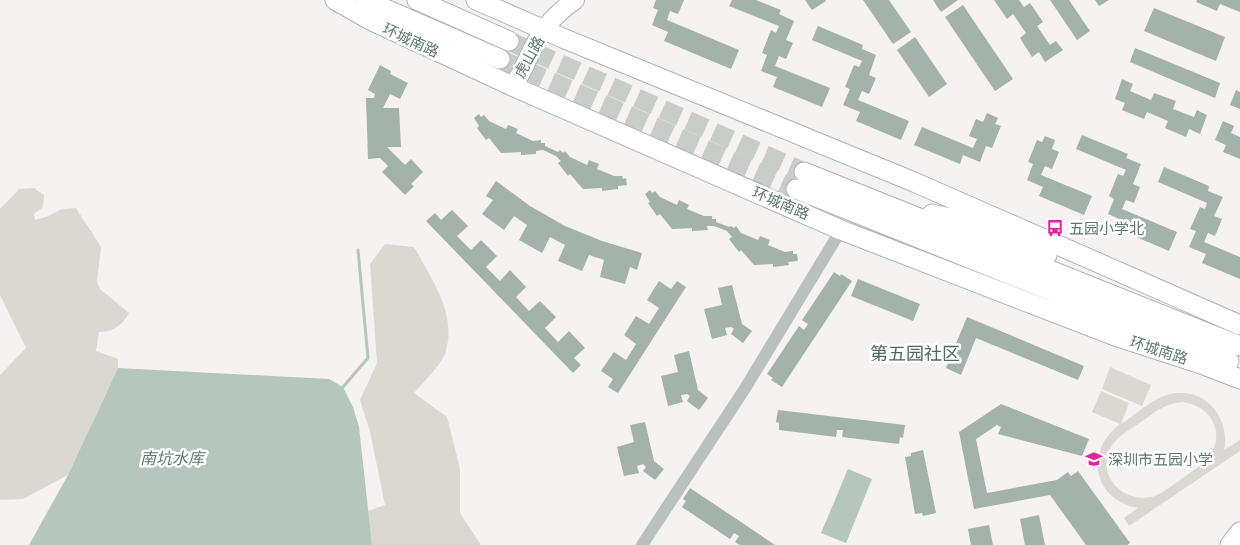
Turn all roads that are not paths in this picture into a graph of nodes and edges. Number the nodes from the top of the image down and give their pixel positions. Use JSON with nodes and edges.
{"nodes":[{"id":1,"x":334,"y":0,"type":"edge"},
{"id":2,"x":365,"y":0,"type":"edge"},
{"id":3,"x":417,"y":0,"type":"edge"},
{"id":4,"x":476,"y":0,"type":"edge"},
{"id":5,"x":556,"y":0,"type":"edge"},
{"id":6,"x":575,"y":0,"type":"edge"},
{"id":7,"x":539,"y":27,"type":"junction"},
{"id":8,"x":509,"y":40,"type":"tunnel mouth"},
{"id":9,"x":500,"y":58,"type":"tunnel mouth"},
{"id":10,"x":512,"y":86,"type":"junction"},
{"id":11,"x":876,"y":202,"type":"junction"},
{"id":12,"x":841,"y":230,"type":"junction"},
{"id":13,"x":918,"y":238,"type":"junction"},
{"id":14,"x":1222,"y":317,"type":"junction"},
{"id":15,"x":1240,"y":324,"type":"edge"},
{"id":16,"x":1115,"y":336,"type":"junction"},
{"id":17,"x":1240,"y":346,"type":"edge"},
{"id":18,"x":1240,"y":365,"type":"edge"},
{"id":19,"x":1240,"y":379,"type":"edge"},
{"id":20,"x":1240,"y":532,"type":"edge"},
{"id":21,"x":642,"y":545,"type":"edge"},
{"id":22,"x":1230,"y":545,"type":"edge"}],
"edges":[{"from":1,"to":10,"type":"main road","name":"环城南路"},
{"from":2,"to":9,"type":"main road","name":"环城南路"},
{"from":3,"to":8,"type":"main road"},
{"from":4,"to":7,"type":"main road"},
{"from":5,"to":7,"type":"street","name":"虎山路"},
{"from":6,"to":7,"type":"street","name":"虎山路"},
{"from":7,"to":10,"type":"street","name":"虎山路"},
{"from":7,"to":14,"type":"main road"},
{"from":10,"to":12,"type":"main road","name":"环城南路"},
{"from":11,"to":13,"type":"main road","name":"环城南路"},
{"from":11,"to":14,"type":"main road"},
{"from":11,"to":17,"type":"main road","name":"环城南路"},
{"from":12,"to":16,"type":"main road","name":"环城南路"},
{"from":12,"to":21,"type":"street"},
{"from":13,"to":16,"type":"main road"},
{"from":13,"to":18,"type":"main road","name":"环城南路"},
{"from":14,"to":15,"type":"main road"},
{"from":16,"to":19,"type":"main road","name":"环城南路"},
{"from":20,"to":22,"type":"main road"}]}
